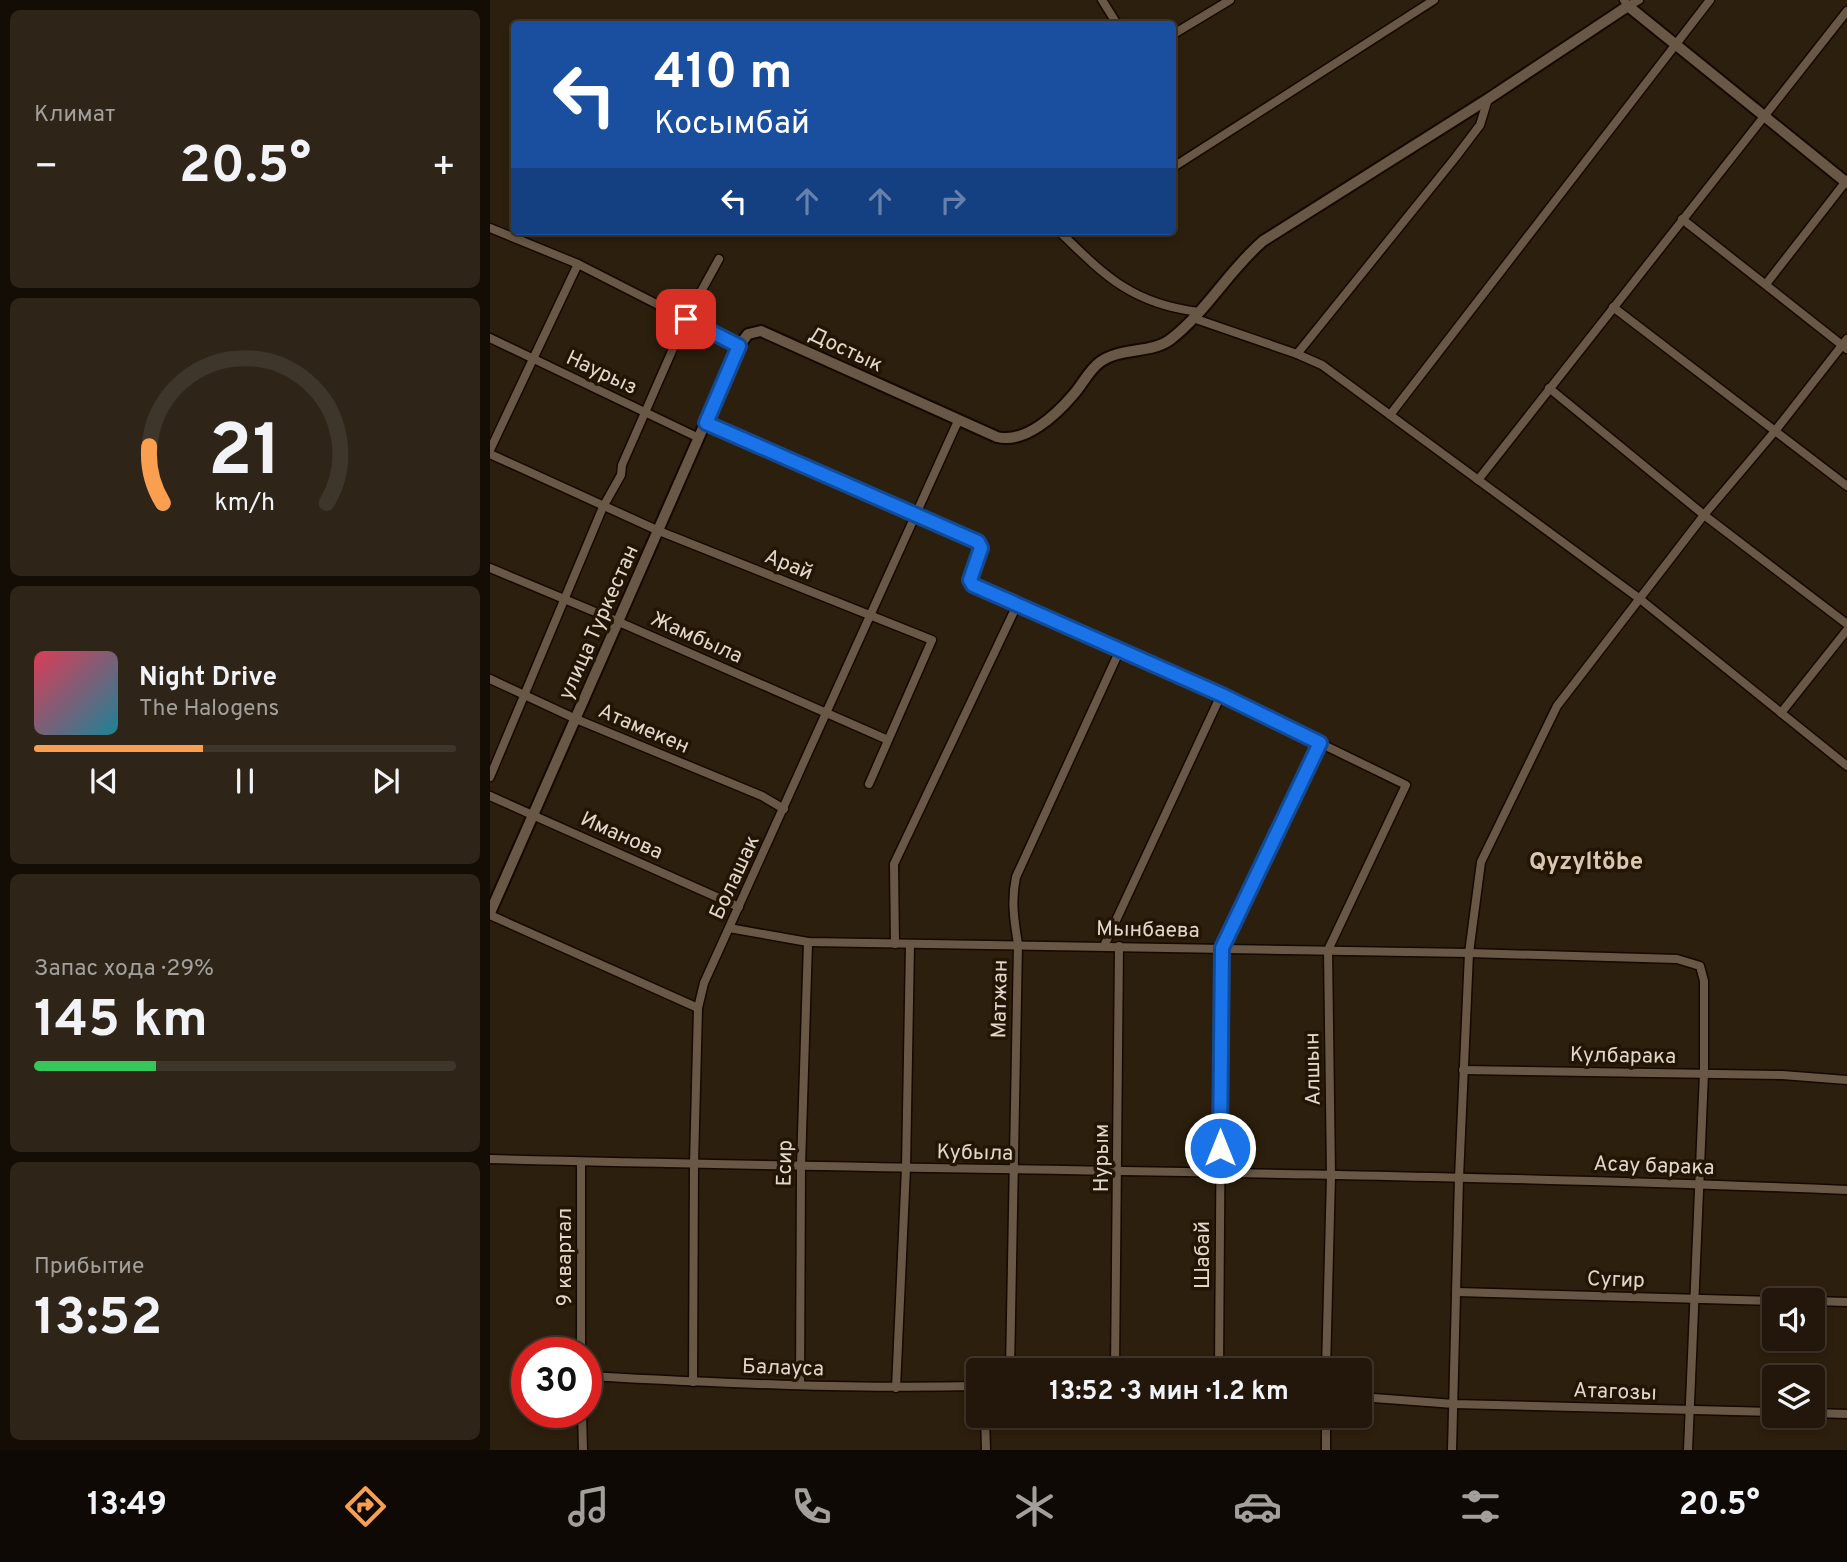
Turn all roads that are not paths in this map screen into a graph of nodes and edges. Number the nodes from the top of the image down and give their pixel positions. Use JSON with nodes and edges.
{"nodes":[{"id":1,"x":1102,"y":0,"type":"edge"},
{"id":2,"x":1434,"y":0,"type":"edge"},
{"id":3,"x":1639,"y":0,"type":"edge"},
{"id":4,"x":1710,"y":0,"type":"edge"},
{"id":5,"x":1227,"y":1,"type":"edge"},
{"id":6,"x":1626,"y":3,"type":"edge"},
{"id":7,"x":1847,"y":11,"type":"edge"},
{"id":8,"x":1115,"y":21,"type":"edge"},
{"id":9,"x":1176,"y":33,"type":"edge"},
{"id":10,"x":1675,"y":46,"type":"junction"},
{"id":11,"x":1488,"y":99,"type":"junction"},
{"id":12,"x":1765,"y":115,"type":"junction"},
{"id":13,"x":1176,"y":165,"type":"edge"},
{"id":14,"x":1847,"y":182,"type":"edge"},
{"id":15,"x":1682,"y":219,"type":"junction"},
{"id":16,"x":490,"y":228,"type":"edge"},
{"id":17,"x":1063,"y":235,"type":"edge"},
{"id":18,"x":719,"y":259,"type":"dead end"},
{"id":19,"x":578,"y":264,"type":"junction"},
{"id":20,"x":1766,"y":284,"type":"junction"},
{"id":21,"x":1613,"y":307,"type":"junction"},
{"id":22,"x":1196,"y":315,"type":"junction"},
{"id":23,"x":686,"y":319,"type":"junction"},
{"id":24,"x":490,"y":338,"type":"edge"},
{"id":25,"x":1845,"y":344,"type":"edge"},
{"id":26,"x":739,"y":346,"type":"junction"},
{"id":27,"x":1297,"y":354,"type":"junction"},
{"id":28,"x":533,"y":359,"type":"junction"},
{"id":29,"x":1549,"y":388,"type":"junction"},
{"id":30,"x":644,"y":411,"type":"junction"},
{"id":31,"x":1390,"y":415,"type":"junction"},
{"id":32,"x":958,"y":421,"type":"junction"},
{"id":33,"x":706,"y":423,"type":"junction"},
{"id":34,"x":1775,"y":431,"type":"junction"},
{"id":35,"x":699,"y":438,"type":"junction"},
{"id":36,"x":490,"y":452,"type":"edge"},
{"id":37,"x":1478,"y":480,"type":"junction"},
{"id":38,"x":1847,"y":486,"type":"edge"},
{"id":39,"x":603,"y":507,"type":"junction"},
{"id":40,"x":916,"y":515,"type":"junction"},
{"id":41,"x":1704,"y":515,"type":"junction"},
{"id":42,"x":659,"y":531,"type":"junction"},
{"id":43,"x":490,"y":568,"type":"edge"},
{"id":44,"x":1640,"y":599,"type":"junction"},
{"id":45,"x":564,"y":600,"type":"junction"},
{"id":46,"x":1017,"y":605,"type":"junction"},
{"id":47,"x":871,"y":616,"type":"junction"},
{"id":48,"x":619,"y":622,"type":"junction"},
{"id":49,"x":1847,"y":627,"type":"edge"},
{"id":50,"x":1119,"y":652,"type":"junction"},
{"id":51,"x":490,"y":679,"type":"edge"},
{"id":52,"x":523,"y":694,"type":"junction"},
{"id":53,"x":1222,"y":695,"type":"junction"},
{"id":54,"x":1781,"y":713,"type":"junction"},
{"id":55,"x":828,"y":714,"type":"junction"},
{"id":56,"x":576,"y":719,"type":"junction"},
{"id":57,"x":888,"y":740,"type":"junction"},
{"id":58,"x":1320,"y":743,"type":"junction"},
{"id":59,"x":1847,"y":766,"type":"edge"},
{"id":60,"x":490,"y":777,"type":"edge"},
{"id":61,"x":869,"y":784,"type":"dead end"},
{"id":62,"x":490,"y":796,"type":"edge"},
{"id":63,"x":784,"y":809,"type":"junction"},
{"id":64,"x":533,"y":815,"type":"junction"},
{"id":65,"x":739,"y":907,"type":"junction"},
{"id":66,"x":490,"y":914,"type":"edge"},
{"id":67,"x":729,"y":928,"type":"junction"},
{"id":68,"x":808,"y":942,"type":"junction"},
{"id":69,"x":895,"y":944,"type":"junction"},
{"id":70,"x":910,"y":944,"type":"junction"},
{"id":71,"x":1018,"y":944,"type":"junction"},
{"id":72,"x":1104,"y":946,"type":"junction"},
{"id":73,"x":1119,"y":946,"type":"junction"},
{"id":74,"x":1222,"y":948,"type":"junction"},
{"id":75,"x":1328,"y":950,"type":"junction"},
{"id":76,"x":1469,"y":953,"type":"junction"},
{"id":77,"x":698,"y":1008,"type":"junction"},
{"id":78,"x":1463,"y":1070,"type":"junction"},
{"id":79,"x":1704,"y":1073,"type":"junction"},
{"id":80,"x":1847,"y":1080,"type":"edge"},
{"id":81,"x":490,"y":1159,"type":"edge"},
{"id":82,"x":581,"y":1162,"type":"junction"},
{"id":83,"x":694,"y":1164,"type":"junction"},
{"id":84,"x":801,"y":1166,"type":"junction"},
{"id":85,"x":906,"y":1168,"type":"junction"},
{"id":86,"x":1014,"y":1170,"type":"junction"},
{"id":87,"x":1119,"y":1172,"type":"junction"},
{"id":88,"x":1220,"y":1173,"type":"junction"},
{"id":89,"x":1331,"y":1175,"type":"junction"},
{"id":90,"x":1459,"y":1178,"type":"junction"},
{"id":91,"x":1700,"y":1184,"type":"junction"},
{"id":92,"x":1847,"y":1190,"type":"edge"},
{"id":93,"x":1457,"y":1292,"type":"junction"},
{"id":94,"x":1695,"y":1299,"type":"junction"},
{"id":95,"x":1762,"y":1301,"type":"edge"},
{"id":96,"x":1825,"y":1301,"type":"edge"},
{"id":97,"x":1847,"y":1302,"type":"edge"},
{"id":98,"x":581,"y":1337,"type":"edge"},
{"id":99,"x":1010,"y":1358,"type":"edge"},
{"id":100,"x":1115,"y":1358,"type":"edge"},
{"id":101,"x":1219,"y":1358,"type":"edge"},
{"id":102,"x":1326,"y":1358,"type":"edge"},
{"id":103,"x":602,"y":1377,"type":"edge"},
{"id":104,"x":693,"y":1382,"type":"junction"},
{"id":105,"x":800,"y":1385,"type":"junction"},
{"id":106,"x":966,"y":1386,"type":"edge"},
{"id":107,"x":896,"y":1388,"type":"junction"},
{"id":108,"x":1372,"y":1397,"type":"edge"},
{"id":109,"x":1454,"y":1404,"type":"junction"},
{"id":110,"x":1690,"y":1410,"type":"junction"},
{"id":111,"x":1762,"y":1412,"type":"edge"},
{"id":112,"x":1825,"y":1413,"type":"edge"},
{"id":113,"x":1847,"y":1414,"type":"edge"},
{"id":114,"x":582,"y":1428,"type":"edge"},
{"id":115,"x":985,"y":1428,"type":"edge"},
{"id":116,"x":1326,"y":1428,"type":"edge"},
{"id":117,"x":583,"y":1450,"type":"edge"},
{"id":118,"x":986,"y":1450,"type":"edge"},
{"id":119,"x":1326,"y":1450,"type":"edge"},
{"id":120,"x":1452,"y":1450,"type":"edge"},
{"id":121,"x":1688,"y":1450,"type":"edge"}],
"edges":[{"from":1,"to":8,"type":"street"},
{"from":2,"to":13,"type":"street"},
{"from":3,"to":6,"type":"street"},
{"from":4,"to":10,"type":"street"},
{"from":5,"to":9,"type":"street"},
{"from":6,"to":10,"type":"street"},
{"from":6,"to":11,"type":"street"},
{"from":7,"to":12,"type":"street"},
{"from":10,"to":12,"type":"street"},
{"from":10,"to":31,"type":"street"},
{"from":11,"to":22,"type":"street"},
{"from":11,"to":27,"type":"street"},
{"from":12,"to":14,"type":"street"},
{"from":12,"to":15,"type":"street"},
{"from":14,"to":20,"type":"street"},
{"from":15,"to":20,"type":"street"},
{"from":15,"to":21,"type":"street"},
{"from":16,"to":19,"type":"street"},
{"from":17,"to":22,"type":"street"},
{"from":18,"to":23,"type":"street"},
{"from":19,"to":23,"type":"street"},
{"from":19,"to":28,"type":"street"},
{"from":20,"to":25,"type":"street"},
{"from":21,"to":29,"type":"street"},
{"from":21,"to":34,"type":"street"},
{"from":22,"to":27,"type":"street"},
{"from":22,"to":32,"type":"street"},
{"from":23,"to":26,"type":"street"},
{"from":23,"to":30,"type":"street"},
{"from":24,"to":28,"type":"street","name":"Наурыз"},
{"from":25,"to":34,"type":"street"},
{"from":26,"to":32,"type":"street","name":"Достык"},
{"from":26,"to":33,"type":"street","name":"улица Туркестан"},
{"from":27,"to":31,"type":"street"},
{"from":28,"to":30,"type":"street","name":"Наурыз"},
{"from":28,"to":36,"type":"street"},
{"from":29,"to":37,"type":"street"},
{"from":29,"to":41,"type":"street"},
{"from":30,"to":35,"type":"street","name":"Наурыз"},
{"from":30,"to":39,"type":"street"},
{"from":31,"to":37,"type":"street"},
{"from":32,"to":40,"type":"street","name":"Болашак"},
{"from":33,"to":35,"type":"street","name":"улица Туркестан"},
{"from":33,"to":40,"type":"street"},
{"from":34,"to":38,"type":"street"},
{"from":34,"to":41,"type":"street"},
{"from":35,"to":42,"type":"street","name":"улица Туркестан"},
{"from":36,"to":39,"type":"street","name":"Арай"},
{"from":37,"to":44,"type":"street"},
{"from":39,"to":42,"type":"street","name":"Арай"},
{"from":39,"to":45,"type":"street"},
{"from":40,"to":46,"type":"street"},
{"from":40,"to":47,"type":"street","name":"Болашак"},
{"from":41,"to":44,"type":"street"},
{"from":41,"to":49,"type":"street"},
{"from":42,"to":47,"type":"street","name":"Арай"},
{"from":42,"to":48,"type":"street","name":"улица Туркестан"},
{"from":43,"to":45,"type":"street","name":"Жамбыла"},
{"from":44,"to":54,"type":"street"},
{"from":44,"to":76,"type":"street"},
{"from":45,"to":48,"type":"street","name":"Жамбыла"},
{"from":45,"to":52,"type":"street"},
{"from":46,"to":50,"type":"street"},
{"from":46,"to":69,"type":"street"},
{"from":47,"to":55,"type":"street","name":"Болашак"},
{"from":47,"to":57,"type":"street","name":"Арай"},
{"from":48,"to":55,"type":"street","name":"Жамбыла"},
{"from":48,"to":56,"type":"street","name":"улица Туркестан"},
{"from":49,"to":54,"type":"street"},
{"from":50,"to":53,"type":"street"},
{"from":50,"to":71,"type":"street","name":"Матжан"},
{"from":51,"to":52,"type":"street","name":"Атамекен"},
{"from":52,"to":56,"type":"street","name":"Атамекен"},
{"from":52,"to":60,"type":"street"},
{"from":53,"to":58,"type":"street"},
{"from":53,"to":72,"type":"street"},
{"from":54,"to":59,"type":"street"},
{"from":55,"to":57,"type":"street","name":"Жамбыла"},
{"from":55,"to":63,"type":"street","name":"Болашак"},
{"from":56,"to":63,"type":"street","name":"Атамекен"},
{"from":56,"to":64,"type":"street","name":"улица Туркестан"},
{"from":57,"to":61,"type":"street","name":"Арай"},
{"from":58,"to":74,"type":"street","name":"Шабай"},
{"from":58,"to":75,"type":"street","name":"Алшын"},
{"from":62,"to":64,"type":"street","name":"Иманова"},
{"from":63,"to":65,"type":"street","name":"Болашак"},
{"from":64,"to":65,"type":"street","name":"Иманова"},
{"from":64,"to":66,"type":"street","name":"улица Туркестан"},
{"from":65,"to":67,"type":"street","name":"Болашак"},
{"from":66,"to":77,"type":"street"},
{"from":67,"to":68,"type":"street","name":"Мынбаева"},
{"from":67,"to":77,"type":"street","name":"Болашак"},
{"from":68,"to":69,"type":"street","name":"Мынбаева"},
{"from":68,"to":84,"type":"street","name":"Есир"},
{"from":69,"to":70,"type":"street","name":"Мынбаева"},
{"from":70,"to":71,"type":"street","name":"Мынбаева"},
{"from":70,"to":85,"type":"street"},
{"from":71,"to":72,"type":"street","name":"Мынбаева"},
{"from":71,"to":86,"type":"street","name":"Матжан"},
{"from":72,"to":73,"type":"street","name":"Мынбаева"},
{"from":73,"to":74,"type":"street","name":"Мынбаева"},
{"from":73,"to":87,"type":"street","name":"Нурым"},
{"from":74,"to":75,"type":"street","name":"Мынбаева"},
{"from":74,"to":88,"type":"street","name":"Шабай"},
{"from":75,"to":76,"type":"street","name":"Мынбаева"},
{"from":75,"to":89,"type":"street","name":"Алшын"},
{"from":76,"to":78,"type":"street"},
{"from":76,"to":79,"type":"street","name":"Мынбаева"},
{"from":77,"to":83,"type":"street","name":"Болашак"},
{"from":78,"to":79,"type":"street","name":"Кулбарака"},
{"from":78,"to":90,"type":"street"},
{"from":79,"to":80,"type":"street","name":"Кулбарака"},
{"from":79,"to":91,"type":"street"},
{"from":81,"to":82,"type":"street","name":"Кубыла"},
{"from":82,"to":83,"type":"street","name":"Кубыла"},
{"from":82,"to":98,"type":"street","name":"9 квартал"},
{"from":83,"to":84,"type":"street","name":"Кубыла"},
{"from":83,"to":104,"type":"street","name":"Болашак"},
{"from":84,"to":85,"type":"street","name":"Кубыла"},
{"from":84,"to":105,"type":"street","name":"Есир"},
{"from":85,"to":86,"type":"street","name":"Кубыла"},
{"from":85,"to":107,"type":"street"},
{"from":86,"to":87,"type":"street","name":"Кубыла"},
{"from":86,"to":99,"type":"street","name":"Матжан"},
{"from":87,"to":88,"type":"street","name":"Кубыла"},
{"from":87,"to":100,"type":"street","name":"Нурым"},
{"from":88,"to":89,"type":"street","name":"Кубыла"},
{"from":88,"to":101,"type":"street","name":"Шабай"},
{"from":89,"to":90,"type":"street","name":"Кубыла"},
{"from":89,"to":102,"type":"street","name":"Алшын"},
{"from":90,"to":91,"type":"street","name":"Асау барака"},
{"from":90,"to":93,"type":"street"},
{"from":91,"to":92,"type":"street","name":"Асау барака"},
{"from":91,"to":94,"type":"street"},
{"from":93,"to":94,"type":"street","name":"Сугир"},
{"from":93,"to":109,"type":"street"},
{"from":94,"to":95,"type":"street","name":"Сугир"},
{"from":94,"to":110,"type":"street"},
{"from":96,"to":97,"type":"street"},
{"from":103,"to":104,"type":"street","name":"Балауса"},
{"from":104,"to":105,"type":"street","name":"Балауса"},
{"from":105,"to":107,"type":"street","name":"Балауса"},
{"from":106,"to":107,"type":"street","name":"Балауса"},
{"from":108,"to":109,"type":"street"},
{"from":109,"to":110,"type":"street","name":"Атагозы"},
{"from":109,"to":120,"type":"street"},
{"from":110,"to":111,"type":"street","name":"Атагозы"},
{"from":110,"to":121,"type":"street"},
{"from":112,"to":113,"type":"street"},
{"from":114,"to":117,"type":"street"},
{"from":115,"to":118,"type":"street"},
{"from":116,"to":119,"type":"street"}]}
